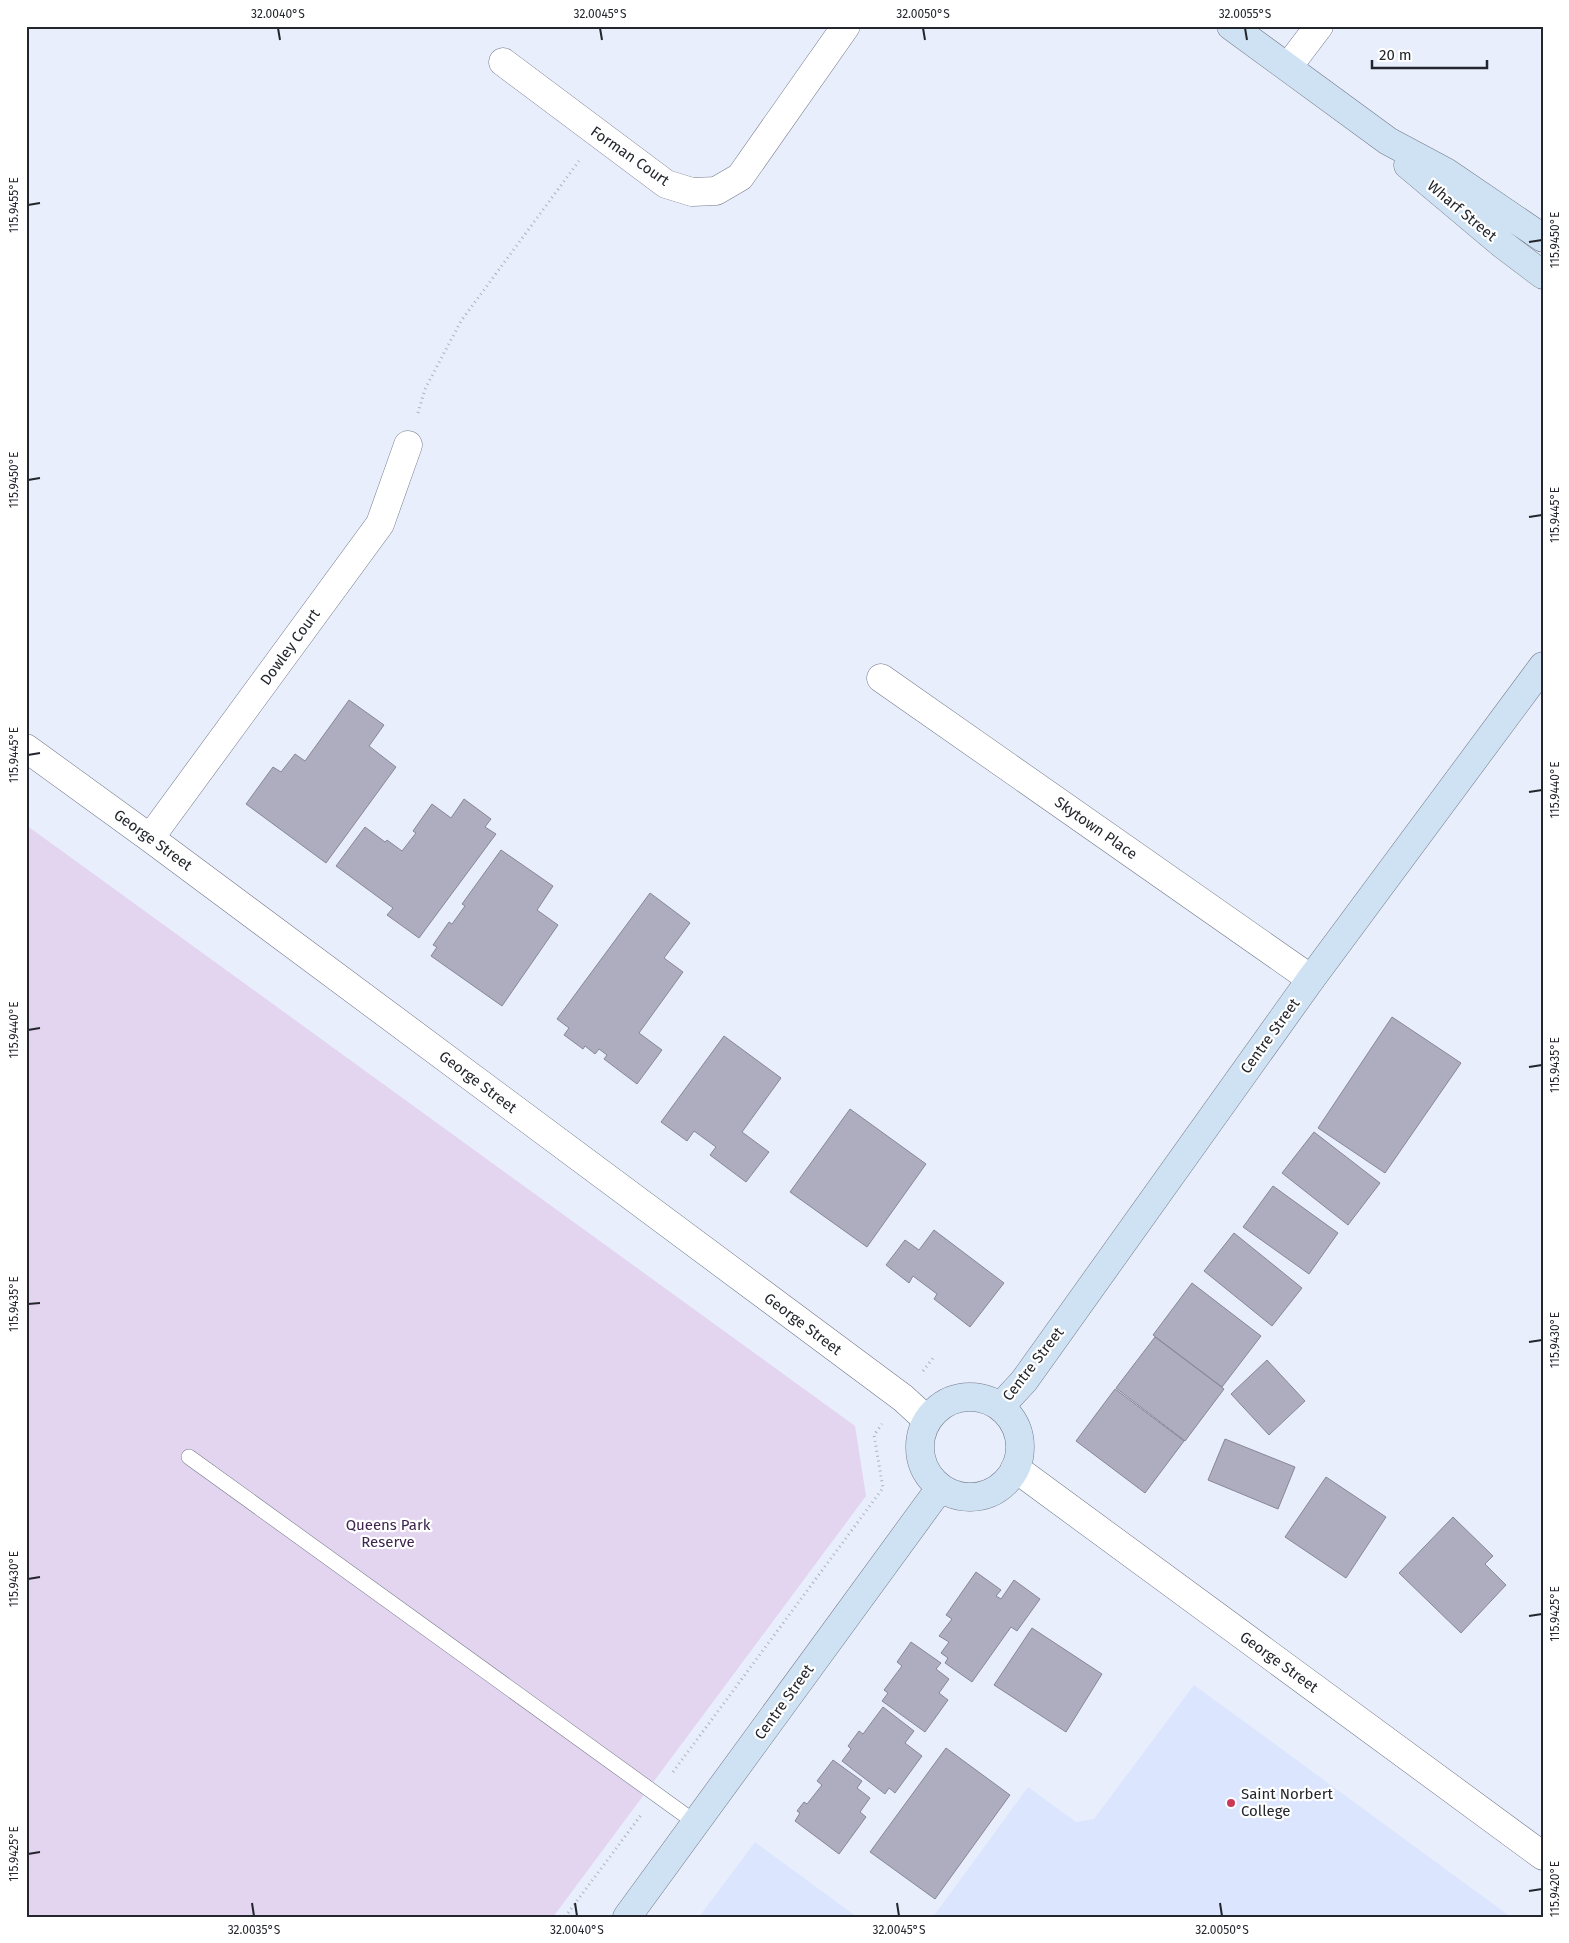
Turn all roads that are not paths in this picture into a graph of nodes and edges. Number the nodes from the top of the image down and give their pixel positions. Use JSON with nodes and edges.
{"nodes":[{"id":1,"x":846,"y":26,"type":"edge"},
{"id":2,"x":1231,"y":26,"type":"edge"},
{"id":3,"x":1319,"y":26,"type":"edge"},
{"id":4,"x":503,"y":62,"type":"dead end"},
{"id":5,"x":1288,"y":67,"type":"junction"},
{"id":6,"x":1388,"y":141,"type":"junction"},
{"id":7,"x":1543,"y":238,"type":"edge"},
{"id":8,"x":1543,"y":275,"type":"edge"},
{"id":9,"x":408,"y":445,"type":"road end"},
{"id":10,"x":1543,"y":666,"type":"edge"},
{"id":11,"x":881,"y":678,"type":"dead end"},
{"id":12,"x":26,"y":748,"type":"edge"},
{"id":13,"x":150,"y":838,"type":"junction"},
{"id":14,"x":1311,"y":979,"type":"junction"},
{"id":15,"x":1000,"y":1407,"type":"junction"},
{"id":16,"x":927,"y":1420,"type":"junction"},
{"id":17,"x":189,"y":1457,"type":"dead end"},
{"id":18,"x":1015,"y":1468,"type":"junction"},
{"id":19,"x":940,"y":1488,"type":"junction"},
{"id":20,"x":696,"y":1822,"type":"junction"},
{"id":21,"x":1543,"y":1856,"type":"edge"},
{"id":22,"x":627,"y":1917,"type":"edge"}],
"edges":[{"from":1,"to":4,"type":"street","name":"Forman Court"},
{"from":2,"to":5,"type":"street","name":"Wharf Street"},
{"from":3,"to":5,"type":"street"},
{"from":5,"to":6,"type":"street","name":"Wharf Street"},
{"from":6,"to":7,"type":"street","name":"Wharf Street"},
{"from":6,"to":8,"type":"street","name":"Wharf Street"},
{"from":9,"to":13,"type":"street","name":"Dowley Court"},
{"from":10,"to":14,"type":"street","name":"Centre Street"},
{"from":11,"to":14,"type":"street","name":"Skytown Place"},
{"from":12,"to":13,"type":"street","name":"George Street"},
{"from":13,"to":16,"type":"street","name":"George Street"},
{"from":14,"to":15,"type":"street","name":"Centre Street"},
{"from":15,"to":16,"type":"street"},
{"from":15,"to":18,"type":"street"},
{"from":16,"to":19,"type":"street"},
{"from":17,"to":20,"type":"lane"},
{"from":18,"to":19,"type":"street"},
{"from":18,"to":21,"type":"street","name":"George Street"},
{"from":19,"to":20,"type":"street","name":"Centre Street"},
{"from":20,"to":22,"type":"street","name":"Centre Street"}]}
